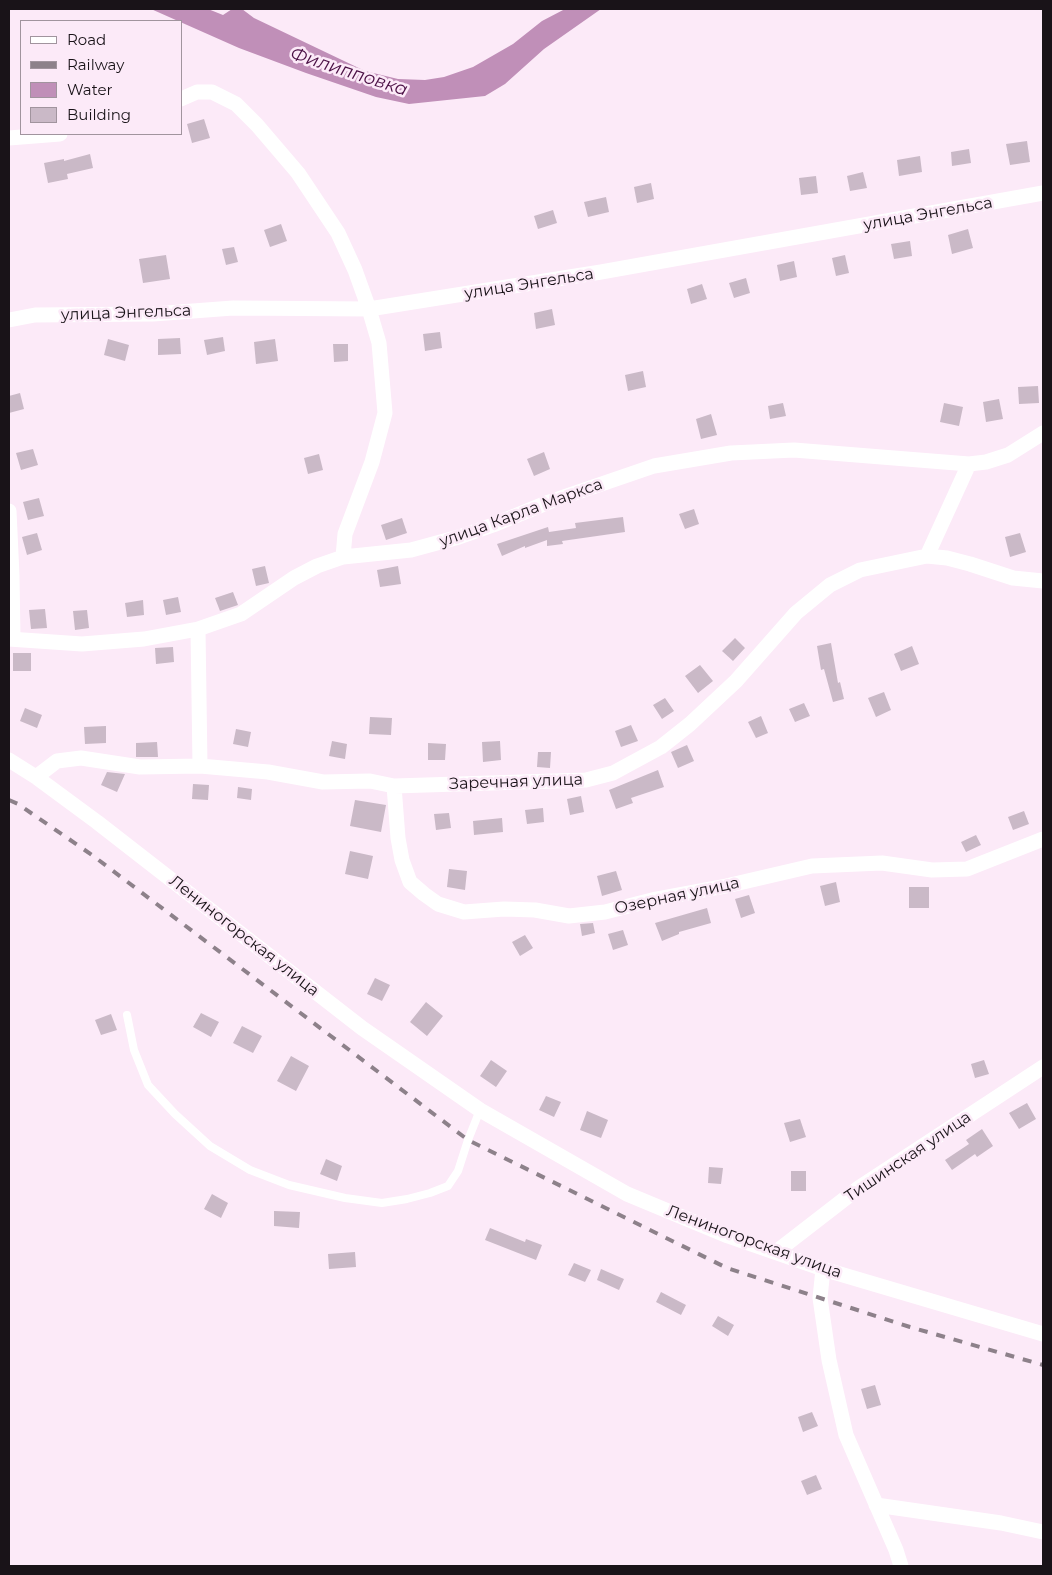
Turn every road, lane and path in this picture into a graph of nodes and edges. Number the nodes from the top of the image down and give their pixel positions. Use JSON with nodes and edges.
{"nodes":[{"id":1,"x":182,"y":99,"type":"edge"},
{"id":2,"x":47,"y":135,"type":"edge"},
{"id":3,"x":9,"y":138,"type":"edge"},
{"id":4,"x":1043,"y":192,"type":"edge"},
{"id":5,"x":369,"y":309,"type":"junction"},
{"id":6,"x":9,"y":320,"type":"edge"},
{"id":7,"x":1043,"y":433,"type":"edge"},
{"id":8,"x":969,"y":464,"type":"junction"},
{"id":9,"x":9,"y":511,"type":"edge"},
{"id":10,"x":927,"y":556,"type":"junction"},
{"id":11,"x":343,"y":557,"type":"junction"},
{"id":12,"x":1043,"y":581,"type":"edge"},
{"id":13,"x":198,"y":630,"type":"junction"},
{"id":14,"x":11,"y":639,"type":"edge"},
{"id":15,"x":9,"y":760,"type":"edge"},
{"id":16,"x":200,"y":766,"type":"junction"},
{"id":17,"x":36,"y":777,"type":"junction"},
{"id":18,"x":394,"y":786,"type":"junction"},
{"id":19,"x":1043,"y":839,"type":"edge"},
{"id":20,"x":127,"y":1015,"type":"dead end"},
{"id":21,"x":1043,"y":1067,"type":"edge"},
{"id":22,"x":480,"y":1110,"type":"junction"},
{"id":23,"x":776,"y":1252,"type":"junction"},
{"id":24,"x":823,"y":1269,"type":"junction"},
{"id":25,"x":1043,"y":1334,"type":"edge"},
{"id":26,"x":876,"y":1505,"type":"junction"},
{"id":27,"x":1043,"y":1532,"type":"edge"},
{"id":28,"x":901,"y":1566,"type":"edge"}],
"edges":[{"from":1,"to":5,"type":"street"},
{"from":2,"to":3,"type":"street"},
{"from":4,"to":5,"type":"street","name":"улица Энгельса"},
{"from":5,"to":6,"type":"street","name":"улица Энгельса"},
{"from":5,"to":11,"type":"street"},
{"from":7,"to":8,"type":"street","name":"улица Карла Маркса"},
{"from":8,"to":10,"type":"street"},
{"from":8,"to":11,"type":"street","name":"улица Карла Маркса"},
{"from":9,"to":14,"type":"street"},
{"from":10,"to":12,"type":"street","name":"Заречная улица"},
{"from":10,"to":18,"type":"street","name":"Заречная улица"},
{"from":11,"to":13,"type":"street","name":"улица Карла Маркса"},
{"from":13,"to":14,"type":"street","name":"улица Карла Маркса"},
{"from":13,"to":16,"type":"street"},
{"from":15,"to":17,"type":"street","name":"Лениногорская улица"},
{"from":16,"to":17,"type":"street","name":"Заречная улица"},
{"from":16,"to":18,"type":"street","name":"Заречная улица"},
{"from":17,"to":22,"type":"street","name":"Лениногорская улица"},
{"from":18,"to":19,"type":"street","name":"Озерная улица"},
{"from":20,"to":22,"type":"lane"},
{"from":21,"to":23,"type":"street","name":"Тишинская улица"},
{"from":22,"to":23,"type":"street","name":"Лениногорская улица"},
{"from":23,"to":24,"type":"street","name":"Лениногорская улица"},
{"from":24,"to":25,"type":"street","name":"Лениногорская улица"},
{"from":24,"to":26,"type":"street"},
{"from":26,"to":27,"type":"street"},
{"from":26,"to":28,"type":"street"}]}
